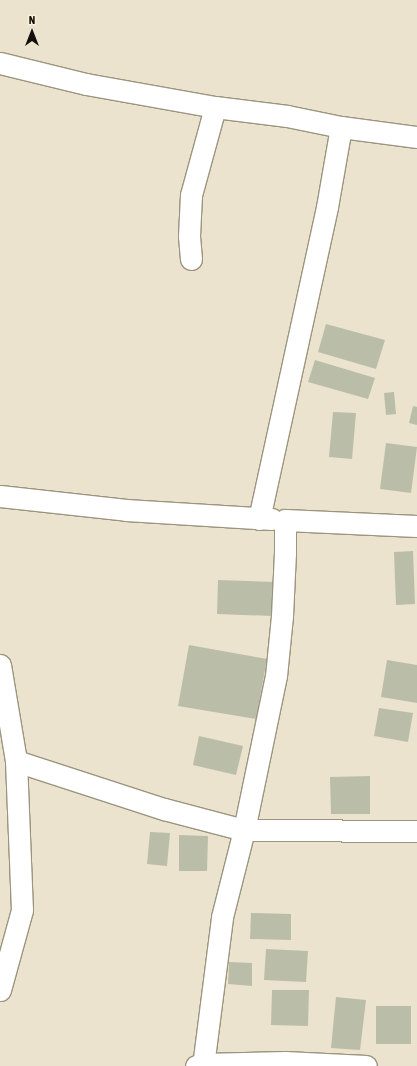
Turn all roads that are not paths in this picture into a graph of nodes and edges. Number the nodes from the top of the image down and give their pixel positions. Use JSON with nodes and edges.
{"nodes":[{"id":1,"x":0,"y":63,"type":"edge"},
{"id":2,"x":215,"y":107,"type":"junction"},
{"id":3,"x":341,"y":127,"type":"junction"},
{"id":4,"x":417,"y":137,"type":"edge"},
{"id":5,"x":191,"y":259,"type":"dead end"},
{"id":6,"x":0,"y":496,"type":"edge"},
{"id":7,"x":259,"y":519,"type":"junction"},
{"id":8,"x":285,"y":520,"type":"junction"},
{"id":9,"x":417,"y":526,"type":"edge"},
{"id":10,"x":0,"y":665,"type":"edge"},
{"id":11,"x":16,"y":761,"type":"junction"},
{"id":12,"x":244,"y":830,"type":"junction"},
{"id":13,"x":417,"y":831,"type":"edge"},
{"id":14,"x":0,"y":990,"type":"edge"},
{"id":15,"x":200,"y":1065,"type":"edge"},
{"id":16,"x":366,"y":1066,"type":"edge"}],
"edges":[{"from":1,"to":2,"type":"street"},
{"from":2,"to":3,"type":"street"},
{"from":2,"to":5,"type":"street"},
{"from":3,"to":4,"type":"street"},
{"from":3,"to":7,"type":"street"},
{"from":6,"to":7,"type":"street"},
{"from":7,"to":8,"type":"street"},
{"from":8,"to":9,"type":"street"},
{"from":8,"to":12,"type":"street"},
{"from":10,"to":11,"type":"street"},
{"from":11,"to":12,"type":"street"},
{"from":11,"to":14,"type":"street"},
{"from":12,"to":13,"type":"street"},
{"from":12,"to":15,"type":"street"},
{"from":15,"to":16,"type":"street"}]}
